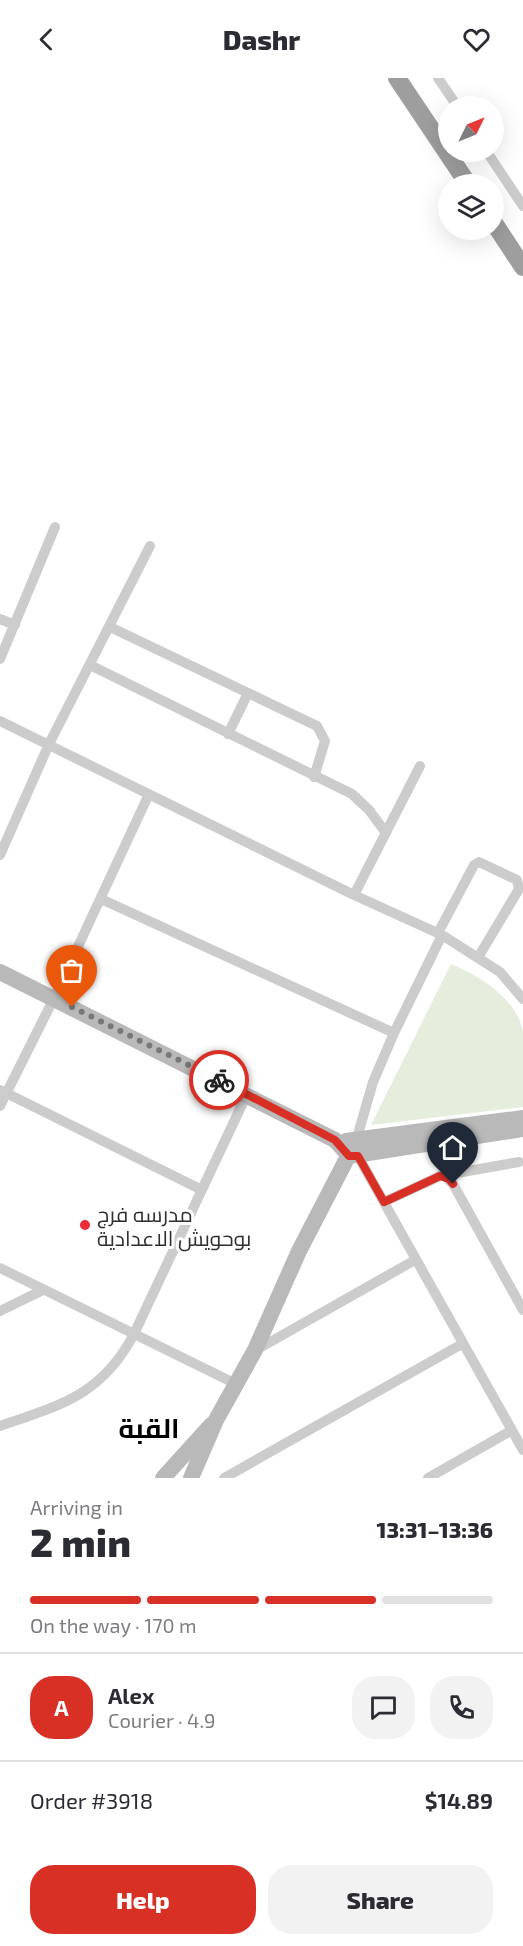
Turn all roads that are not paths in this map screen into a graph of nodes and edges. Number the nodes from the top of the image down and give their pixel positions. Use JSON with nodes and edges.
{"nodes":[{"id":1,"x":397,"y":78,"type":"edge"},
{"id":2,"x":438,"y":78,"type":"edge"},
{"id":3,"x":450,"y":96,"type":"edge"},
{"id":4,"x":494,"y":162,"type":"edge"},
{"id":5,"x":461,"y":174,"type":"edge"},
{"id":6,"x":523,"y":206,"type":"edge"},
{"id":7,"x":504,"y":238,"type":"edge"},
{"id":8,"x":523,"y":267,"type":"edge"},
{"id":9,"x":55,"y":527,"type":"dead end"},
{"id":10,"x":150,"y":546,"type":"dead end"},
{"id":11,"x":0,"y":619,"type":"edge"},
{"id":12,"x":15,"y":625,"type":"junction"},
{"id":13,"x":110,"y":627,"type":"junction"},
{"id":14,"x":0,"y":659,"type":"edge"},
{"id":15,"x":90,"y":665,"type":"junction"},
{"id":16,"x":248,"y":693,"type":"junction"},
{"id":17,"x":0,"y":721,"type":"edge"},
{"id":18,"x":228,"y":734,"type":"junction"},
{"id":19,"x":49,"y":744,"type":"junction"},
{"id":20,"x":420,"y":766,"type":"dead end"},
{"id":21,"x":314,"y":777,"type":"junction"},
{"id":22,"x":149,"y":794,"type":"junction"},
{"id":23,"x":386,"y":833,"type":"junction"},
{"id":24,"x":0,"y":853,"type":"edge"},
{"id":25,"x":354,"y":895,"type":"junction"},
{"id":26,"x":101,"y":899,"type":"junction"},
{"id":27,"x":440,"y":934,"type":"junction"},
{"id":28,"x":479,"y":956,"type":"junction"},
{"id":29,"x":0,"y":972,"type":"edge"},
{"id":30,"x":54,"y":998,"type":"junction"},
{"id":31,"x":523,"y":999,"type":"edge"},
{"id":32,"x":394,"y":1033,"type":"junction"},
{"id":33,"x":3,"y":1092,"type":"edge"},
{"id":34,"x":247,"y":1094,"type":"junction"},
{"id":35,"x":0,"y":1106,"type":"edge"},
{"id":36,"x":523,"y":1118,"type":"edge"},
{"id":37,"x":523,"y":1129,"type":"edge"},
{"id":38,"x":354,"y":1151,"type":"junction"},
{"id":39,"x":519,"y":1162,"type":"dead end"},
{"id":40,"x":445,"y":1176,"type":"junction"},
{"id":41,"x":200,"y":1189,"type":"junction"},
{"id":42,"x":384,"y":1202,"type":"junction"},
{"id":43,"x":415,"y":1260,"type":"junction"},
{"id":44,"x":0,"y":1268,"type":"edge"},
{"id":45,"x":43,"y":1290,"type":"junction"},
{"id":46,"x":523,"y":1310,"type":"edge"},
{"id":47,"x":0,"y":1311,"type":"edge"},
{"id":48,"x":134,"y":1334,"type":"junction"},
{"id":49,"x":462,"y":1344,"type":"junction"},
{"id":50,"x":255,"y":1350,"type":"junction"},
{"id":51,"x":236,"y":1384,"type":"junction"},
{"id":52,"x":216,"y":1420,"type":"junction"},
{"id":53,"x":0,"y":1426,"type":"edge"},
{"id":54,"x":512,"y":1430,"type":"junction"},
{"id":55,"x":523,"y":1450,"type":"edge"},
{"id":56,"x":167,"y":1474,"type":"edge"},
{"id":57,"x":186,"y":1478,"type":"edge"},
{"id":58,"x":191,"y":1478,"type":"edge"},
{"id":59,"x":224,"y":1478,"type":"edge"},
{"id":60,"x":428,"y":1478,"type":"edge"}],
"edges":[{"from":1,"to":5,"type":"highway"},
{"from":2,"to":3,"type":"street"},
{"from":4,"to":6,"type":"street"},
{"from":7,"to":8,"type":"highway"},
{"from":9,"to":12,"type":"street"},
{"from":10,"to":13,"type":"street"},
{"from":11,"to":12,"type":"street"},
{"from":12,"to":14,"type":"street"},
{"from":13,"to":15,"type":"street"},
{"from":13,"to":16,"type":"street"},
{"from":15,"to":18,"type":"street"},
{"from":15,"to":19,"type":"street"},
{"from":16,"to":18,"type":"street"},
{"from":16,"to":21,"type":"street"},
{"from":17,"to":19,"type":"street"},
{"from":18,"to":21,"type":"street"},
{"from":19,"to":22,"type":"street"},
{"from":19,"to":24,"type":"street"},
{"from":20,"to":23,"type":"street"},
{"from":21,"to":23,"type":"street"},
{"from":22,"to":25,"type":"street"},
{"from":22,"to":26,"type":"street"},
{"from":23,"to":25,"type":"street"},
{"from":25,"to":27,"type":"street"},
{"from":26,"to":30,"type":"street"},
{"from":26,"to":32,"type":"street"},
{"from":27,"to":28,"type":"street"},
{"from":27,"to":28,"type":"street"},
{"from":27,"to":32,"type":"street"},
{"from":28,"to":31,"type":"street"},
{"from":29,"to":30,"type":"main road"},
{"from":30,"to":33,"type":"street"},
{"from":30,"to":34,"type":"main road"},
{"from":32,"to":38,"type":"street"},
{"from":33,"to":35,"type":"street"},
{"from":33,"to":41,"type":"street"},
{"from":34,"to":38,"type":"main road"},
{"from":34,"to":41,"type":"street"},
{"from":36,"to":38,"type":"main road"},
{"from":37,"to":38,"type":"main road"},
{"from":38,"to":42,"type":"street"},
{"from":38,"to":50,"type":"main road"},
{"from":39,"to":40,"type":"street"},
{"from":40,"to":42,"type":"street"},
{"from":40,"to":46,"type":"street"},
{"from":41,"to":48,"type":"street"},
{"from":42,"to":43,"type":"street"},
{"from":43,"to":49,"type":"street"},
{"from":43,"to":50,"type":"street"},
{"from":44,"to":45,"type":"street"},
{"from":45,"to":47,"type":"street"},
{"from":45,"to":48,"type":"street"},
{"from":48,"to":51,"type":"street"},
{"from":48,"to":53,"type":"street"},
{"from":49,"to":54,"type":"street"},
{"from":49,"to":59,"type":"street"},
{"from":50,"to":51,"type":"main road"},
{"from":51,"to":52,"type":"main road"},
{"from":52,"to":56,"type":"main road"},
{"from":52,"to":58,"type":"main road"},
{"from":54,"to":55,"type":"street"},
{"from":54,"to":60,"type":"street"},
{"from":56,"to":57,"type":"street"}]}
